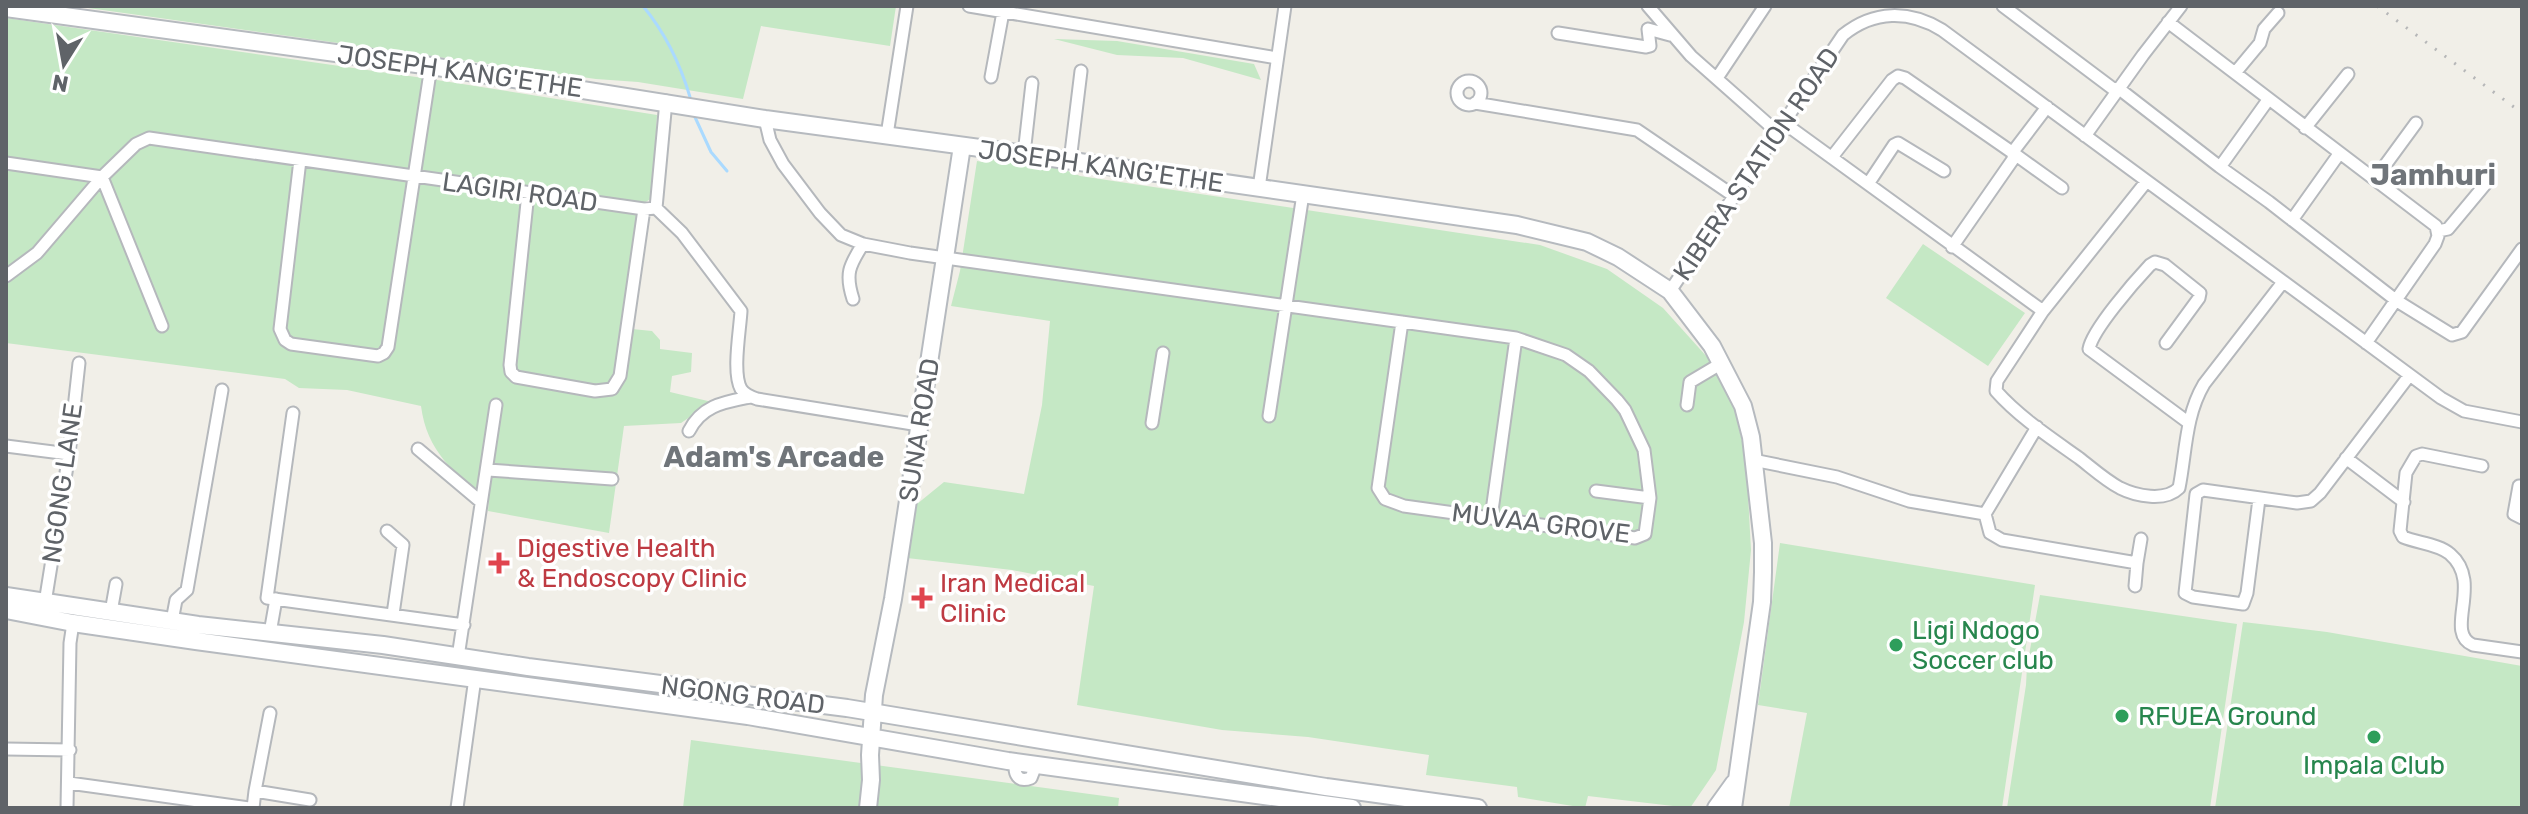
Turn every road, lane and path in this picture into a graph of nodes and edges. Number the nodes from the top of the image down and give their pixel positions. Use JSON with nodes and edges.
{"nodes":[{"id":1,"x":907,"y":6,"type":"edge"},
{"id":2,"x":969,"y":6,"type":"edge"},
{"id":3,"x":1285,"y":6,"type":"edge"},
{"id":4,"x":1648,"y":6,"type":"edge"},
{"id":5,"x":1765,"y":6,"type":"edge"},
{"id":6,"x":1867,"y":6,"type":"edge"},
{"id":7,"x":2003,"y":6,"type":"edge"},
{"id":8,"x":2181,"y":6,"type":"edge"},
{"id":9,"x":6,"y":8,"type":"edge"},
{"id":10,"x":1003,"y":12,"type":"junction"},
{"id":11,"x":1914,"y":12,"type":"edge"},
{"id":12,"x":2278,"y":13,"type":"dead end"},
{"id":13,"x":1867,"y":19,"type":"junction"},
{"id":14,"x":2168,"y":22,"type":"junction"},
{"id":15,"x":1558,"y":33,"type":"dead end"},
{"id":16,"x":1670,"y":35,"type":"junction"},
{"id":17,"x":1277,"y":58,"type":"junction"},
{"id":18,"x":431,"y":66,"type":"junction"},
{"id":19,"x":1081,"y":71,"type":"dead end"},
{"id":20,"x":2235,"y":73,"type":"junction"},
{"id":21,"x":2348,"y":74,"type":"dead end"},
{"id":22,"x":991,"y":77,"type":"dead end"},
{"id":23,"x":1717,"y":78,"type":"junction"},
{"id":24,"x":1032,"y":83,"type":"dead end"},
{"id":25,"x":2117,"y":90,"type":"junction"},
{"id":26,"x":2268,"y":100,"type":"junction"},
{"id":27,"x":666,"y":101,"type":"junction"},
{"id":28,"x":1475,"y":103,"type":"dead end"},
{"id":29,"x":2047,"y":107,"type":"junction"},
{"id":30,"x":765,"y":119,"type":"junction"},
{"id":31,"x":2416,"y":123,"type":"dead end"},
{"id":32,"x":1781,"y":128,"type":"junction"},
{"id":33,"x":2305,"y":128,"type":"junction"},
{"id":34,"x":887,"y":135,"type":"junction"},
{"id":35,"x":2085,"y":136,"type":"junction"},
{"id":36,"x":962,"y":146,"type":"junction"},
{"id":37,"x":1024,"y":154,"type":"junction"},
{"id":38,"x":2014,"y":154,"type":"junction"},
{"id":39,"x":2339,"y":154,"type":"junction"},
{"id":40,"x":1832,"y":157,"type":"junction"},
{"id":41,"x":300,"y":160,"type":"junction"},
{"id":42,"x":1070,"y":161,"type":"junction"},
{"id":43,"x":6,"y":163,"type":"edge"},
{"id":44,"x":2220,"y":167,"type":"junction"},
{"id":45,"x":1944,"y":171,"type":"dead end"},
{"id":46,"x":102,"y":177,"type":"junction"},
{"id":47,"x":414,"y":177,"type":"junction"},
{"id":48,"x":2375,"y":179,"type":"junction"},
{"id":49,"x":2488,"y":181,"type":"dead end"},
{"id":50,"x":2146,"y":182,"type":"junction"},
{"id":51,"x":1868,"y":184,"type":"junction"},
{"id":52,"x":1259,"y":188,"type":"junction"},
{"id":53,"x":2062,"y":188,"type":"dead end"},
{"id":54,"x":528,"y":193,"type":"junction"},
{"id":55,"x":1303,"y":194,"type":"junction"},
{"id":56,"x":1734,"y":196,"type":"junction"},
{"id":57,"x":650,"y":209,"type":"junction"},
{"id":58,"x":2292,"y":220,"type":"junction"},
{"id":59,"x":2438,"y":231,"type":"junction"},
{"id":60,"x":863,"y":244,"type":"junction"},
{"id":61,"x":1952,"y":247,"type":"junction"},
{"id":62,"x":2522,"y":249,"type":"edge"},
{"id":63,"x":945,"y":258,"type":"junction"},
{"id":64,"x":2517,"y":266,"type":"edge"},
{"id":65,"x":6,"y":276,"type":"edge"},
{"id":66,"x":2283,"y":282,"type":"junction"},
{"id":67,"x":1670,"y":291,"type":"junction"},
{"id":68,"x":853,"y":299,"type":"dead end"},
{"id":69,"x":2397,"y":301,"type":"junction"},
{"id":70,"x":1284,"y":305,"type":"junction"},
{"id":71,"x":2043,"y":311,"type":"junction"},
{"id":72,"x":1402,"y":322,"type":"junction"},
{"id":73,"x":162,"y":326,"type":"dead end"},
{"id":74,"x":1516,"y":338,"type":"junction"},
{"id":75,"x":2166,"y":343,"type":"dead end"},
{"id":76,"x":2366,"y":343,"type":"junction"},
{"id":77,"x":1163,"y":353,"type":"dead end"},
{"id":78,"x":79,"y":363,"type":"dead end"},
{"id":79,"x":1722,"y":363,"type":"junction"},
{"id":80,"x":2409,"y":376,"type":"junction"},
{"id":81,"x":222,"y":390,"type":"dead end"},
{"id":82,"x":750,"y":397,"type":"junction"},
{"id":83,"x":496,"y":405,"type":"dead end"},
{"id":84,"x":1687,"y":405,"type":"dead end"},
{"id":85,"x":293,"y":413,"type":"dead end"},
{"id":86,"x":1269,"y":416,"type":"dead end"},
{"id":87,"x":2522,"y":422,"type":"edge"},
{"id":88,"x":1152,"y":423,"type":"dead end"},
{"id":89,"x":2189,"y":423,"type":"junction"},
{"id":90,"x":919,"y":425,"type":"junction"},
{"id":91,"x":2037,"y":427,"type":"junction"},
{"id":92,"x":689,"y":431,"type":"dead end"},
{"id":93,"x":6,"y":446,"type":"edge"},
{"id":94,"x":418,"y":449,"type":"dead end"},
{"id":95,"x":69,"y":454,"type":"junction"},
{"id":96,"x":2346,"y":458,"type":"junction"},
{"id":97,"x":1753,"y":460,"type":"junction"},
{"id":98,"x":2482,"y":466,"type":"dead end"},
{"id":99,"x":488,"y":470,"type":"junction"},
{"id":100,"x":612,"y":479,"type":"dead end"},
{"id":101,"x":2519,"y":486,"type":"dead end"},
{"id":102,"x":1596,"y":491,"type":"dead end"},
{"id":103,"x":1650,"y":498,"type":"junction"},
{"id":104,"x":2259,"y":499,"type":"junction"},
{"id":105,"x":481,"y":502,"type":"junction"},
{"id":106,"x":2404,"y":502,"type":"junction"},
{"id":107,"x":1985,"y":514,"type":"junction"},
{"id":108,"x":1491,"y":518,"type":"junction"},
{"id":109,"x":2522,"y":518,"type":"edge"},
{"id":110,"x":387,"y":531,"type":"dead end"},
{"id":111,"x":2141,"y":539,"type":"dead end"},
{"id":112,"x":2137,"y":563,"type":"junction"},
{"id":113,"x":116,"y":584,"type":"dead end"},
{"id":114,"x":2135,"y":586,"type":"dead end"},
{"id":115,"x":6,"y":596,"type":"edge"},
{"id":116,"x":276,"y":599,"type":"junction"},
{"id":117,"x":45,"y":603,"type":"junction"},
{"id":118,"x":6,"y":610,"type":"edge"},
{"id":119,"x":111,"y":612,"type":"junction"},
{"id":120,"x":393,"y":614,"type":"junction"},
{"id":121,"x":65,"y":616,"type":"junction"},
{"id":122,"x":172,"y":621,"type":"junction"},
{"id":123,"x":464,"y":625,"type":"junction"},
{"id":124,"x":270,"y":633,"type":"junction"},
{"id":125,"x":2522,"y":652,"type":"edge"},
{"id":126,"x":458,"y":657,"type":"junction"},
{"id":127,"x":475,"y":678,"type":"junction"},
{"id":128,"x":270,"y":713,"type":"dead end"},
{"id":129,"x":873,"y":714,"type":"junction"},
{"id":130,"x":871,"y":736,"type":"junction"},
{"id":131,"x":6,"y":749,"type":"edge"},
{"id":132,"x":70,"y":750,"type":"junction"},
{"id":133,"x":1735,"y":782,"type":"junction"},
{"id":134,"x":69,"y":783,"type":"junction"},
{"id":135,"x":255,"y":791,"type":"junction"},
{"id":136,"x":310,"y":800,"type":"dead end"},
{"id":137,"x":1277,"y":802,"type":"edge"},
{"id":138,"x":67,"y":808,"type":"edge"},
{"id":139,"x":251,"y":808,"type":"edge"},
{"id":140,"x":457,"y":808,"type":"edge"},
{"id":141,"x":868,"y":808,"type":"edge"},
{"id":142,"x":1352,"y":808,"type":"edge"},
{"id":143,"x":1478,"y":808,"type":"edge"},
{"id":144,"x":1716,"y":808,"type":"edge"},
{"id":145,"x":1733,"y":808,"type":"edge"}],
"edges":[{"from":1,"to":34,"type":"street"},
{"from":2,"to":10,"type":"street"},
{"from":3,"to":17,"type":"street"},
{"from":4,"to":16,"type":"street"},
{"from":5,"to":23,"type":"street"},
{"from":6,"to":13,"type":"street"},
{"from":7,"to":25,"type":"street"},
{"from":8,"to":14,"type":"street"},
{"from":9,"to":18,"type":"street","name":"JOSEPH KANG'ETHE"},
{"from":10,"to":17,"type":"street"},
{"from":10,"to":22,"type":"street"},
{"from":11,"to":13,"type":"street"},
{"from":11,"to":29,"type":"street"},
{"from":12,"to":20,"type":"street"},
{"from":13,"to":32,"type":"street","name":"KIBERA STATION ROAD"},
{"from":14,"to":20,"type":"street"},
{"from":14,"to":25,"type":"street"},
{"from":15,"to":16,"type":"street"},
{"from":16,"to":23,"type":"street"},
{"from":17,"to":52,"type":"street"},
{"from":18,"to":27,"type":"street","name":"JOSEPH KANG'ETHE"},
{"from":18,"to":47,"type":"street"},
{"from":19,"to":42,"type":"street"},
{"from":20,"to":26,"type":"street"},
{"from":21,"to":33,"type":"street"},
{"from":23,"to":32,"type":"street"},
{"from":24,"to":37,"type":"street"},
{"from":25,"to":35,"type":"street"},
{"from":25,"to":44,"type":"street"},
{"from":26,"to":33,"type":"street"},
{"from":26,"to":44,"type":"street"},
{"from":27,"to":30,"type":"street","name":"JOSEPH KANG'ETHE"},
{"from":27,"to":57,"type":"street"},
{"from":28,"to":56,"type":"street"},
{"from":29,"to":35,"type":"street"},
{"from":29,"to":38,"type":"street"},
{"from":30,"to":34,"type":"street","name":"JOSEPH KANG'ETHE"},
{"from":30,"to":60,"type":"street"},
{"from":31,"to":48,"type":"street"},
{"from":32,"to":40,"type":"street"},
{"from":32,"to":56,"type":"street","name":"KIBERA STATION ROAD"},
{"from":33,"to":39,"type":"street"},
{"from":34,"to":36,"type":"street","name":"JOSEPH KANG'ETHE"},
{"from":35,"to":50,"type":"street"},
{"from":36,"to":37,"type":"street","name":"JOSEPH KANG'ETHE"},
{"from":36,"to":63,"type":"street","name":"SUNA ROAD"},
{"from":37,"to":42,"type":"street","name":"JOSEPH KANG'ETHE"},
{"from":38,"to":40,"type":"street"},
{"from":38,"to":53,"type":"street"},
{"from":38,"to":61,"type":"street"},
{"from":39,"to":48,"type":"street"},
{"from":39,"to":58,"type":"street"},
{"from":40,"to":51,"type":"street"},
{"from":41,"to":46,"type":"street","name":"LAGIRI ROAD"},
{"from":41,"to":47,"type":"street","name":"LAGIRI ROAD"},
{"from":41,"to":47,"type":"street"},
{"from":42,"to":52,"type":"street","name":"JOSEPH KANG'ETHE"},
{"from":43,"to":46,"type":"street"},
{"from":44,"to":58,"type":"street"},
{"from":45,"to":51,"type":"street"},
{"from":46,"to":65,"type":"street","name":"LAGIRI ROAD"},
{"from":46,"to":73,"type":"street"},
{"from":47,"to":54,"type":"street","name":"LAGIRI ROAD"},
{"from":48,"to":59,"type":"street"},
{"from":49,"to":59,"type":"street"},
{"from":50,"to":66,"type":"street"},
{"from":50,"to":71,"type":"street"},
{"from":51,"to":61,"type":"street"},
{"from":52,"to":55,"type":"street","name":"JOSEPH KANG'ETHE"},
{"from":54,"to":57,"type":"street","name":"LAGIRI ROAD"},
{"from":54,"to":57,"type":"street"},
{"from":55,"to":67,"type":"street","name":"JOSEPH KANG'ETHE"},
{"from":55,"to":70,"type":"street"},
{"from":56,"to":67,"type":"street","name":"KIBERA STATION ROAD"},
{"from":57,"to":82,"type":"street"},
{"from":58,"to":69,"type":"street"},
{"from":59,"to":69,"type":"street"},
{"from":60,"to":63,"type":"street"},
{"from":60,"to":68,"type":"street"},
{"from":61,"to":71,"type":"street"},
{"from":62,"to":64,"type":"street"},
{"from":63,"to":70,"type":"street"},
{"from":63,"to":90,"type":"street","name":"SUNA ROAD"},
{"from":64,"to":69,"type":"street"},
{"from":66,"to":76,"type":"street"},
{"from":66,"to":89,"type":"street"},
{"from":67,"to":79,"type":"street","name":"JOSEPH KANG'ETHE"},
{"from":69,"to":76,"type":"street"},
{"from":70,"to":72,"type":"street"},
{"from":70,"to":86,"type":"street"},
{"from":71,"to":91,"type":"street"},
{"from":72,"to":74,"type":"street","name":"MUVAA GROVE"},
{"from":72,"to":108,"type":"street","name":"MUVAA GROVE"},
{"from":74,"to":103,"type":"street","name":"MUVAA GROVE"},
{"from":74,"to":108,"type":"street"},
{"from":75,"to":89,"type":"street"},
{"from":76,"to":80,"type":"street"},
{"from":77,"to":88,"type":"street"},
{"from":78,"to":95,"type":"street","name":"NGONG LANE"},
{"from":79,"to":84,"type":"street"},
{"from":79,"to":97,"type":"street","name":"JOSEPH KANG'ETHE"},
{"from":80,"to":87,"type":"street"},
{"from":80,"to":96,"type":"street"},
{"from":81,"to":122,"type":"street"},
{"from":82,"to":90,"type":"street"},
{"from":82,"to":92,"type":"street"},
{"from":83,"to":99,"type":"street"},
{"from":85,"to":116,"type":"street"},
{"from":89,"to":91,"type":"street"},
{"from":90,"to":129,"type":"street","name":"SUNA ROAD"},
{"from":91,"to":107,"type":"street"},
{"from":93,"to":95,"type":"street"},
{"from":94,"to":105,"type":"street"},
{"from":95,"to":117,"type":"street","name":"NGONG LANE"},
{"from":96,"to":104,"type":"street"},
{"from":96,"to":106,"type":"street"},
{"from":97,"to":107,"type":"street"},
{"from":97,"to":133,"type":"street","name":"JOSEPH KANG'ETHE"},
{"from":98,"to":106,"type":"street"},
{"from":99,"to":100,"type":"street"},
{"from":99,"to":105,"type":"street"},
{"from":101,"to":109,"type":"street"},
{"from":102,"to":103,"type":"street"},
{"from":103,"to":108,"type":"street","name":"MUVAA GROVE"},
{"from":104,"to":104,"type":"street"},
{"from":105,"to":123,"type":"street"},
{"from":106,"to":125,"type":"street"},
{"from":107,"to":112,"type":"street"},
{"from":110,"to":120,"type":"street"},
{"from":111,"to":112,"type":"street"},
{"from":112,"to":114,"type":"street"},
{"from":113,"to":119,"type":"street"},
{"from":115,"to":117,"type":"street","name":"NGONG ROAD"},
{"from":116,"to":120,"type":"street"},
{"from":116,"to":124,"type":"street"},
{"from":117,"to":121,"type":"street","name":"NGONG ROAD"},
{"from":118,"to":121,"type":"street","name":"NGONG ROAD"},
{"from":119,"to":121,"type":"street","name":"NGONG ROAD"},
{"from":119,"to":122,"type":"street","name":"NGONG ROAD"},
{"from":120,"to":123,"type":"street"},
{"from":121,"to":127,"type":"street","name":"NGONG ROAD"},
{"from":121,"to":132,"type":"street"},
{"from":122,"to":124,"type":"street","name":"NGONG ROAD"},
{"from":123,"to":126,"type":"street"},
{"from":124,"to":126,"type":"street","name":"NGONG ROAD"},
{"from":126,"to":129,"type":"street","name":"NGONG ROAD"},
{"from":127,"to":130,"type":"street","name":"NGONG ROAD"},
{"from":127,"to":140,"type":"street"},
{"from":128,"to":135,"type":"street"},
{"from":129,"to":130,"type":"street","name":"SUNA ROAD"},
{"from":129,"to":143,"type":"street","name":"NGONG ROAD"},
{"from":130,"to":137,"type":"street","name":"NGONG ROAD"},
{"from":130,"to":141,"type":"street","name":"SUNA ROAD"},
{"from":131,"to":132,"type":"street"},
{"from":132,"to":134,"type":"street"},
{"from":133,"to":144,"type":"street"},
{"from":133,"to":145,"type":"street","name":"JOSEPH KANG'ETHE"},
{"from":134,"to":138,"type":"street"},
{"from":134,"to":139,"type":"street"},
{"from":135,"to":136,"type":"street"},
{"from":135,"to":139,"type":"street"},
{"from":137,"to":142,"type":"street","name":"NGONG ROAD"}]}
